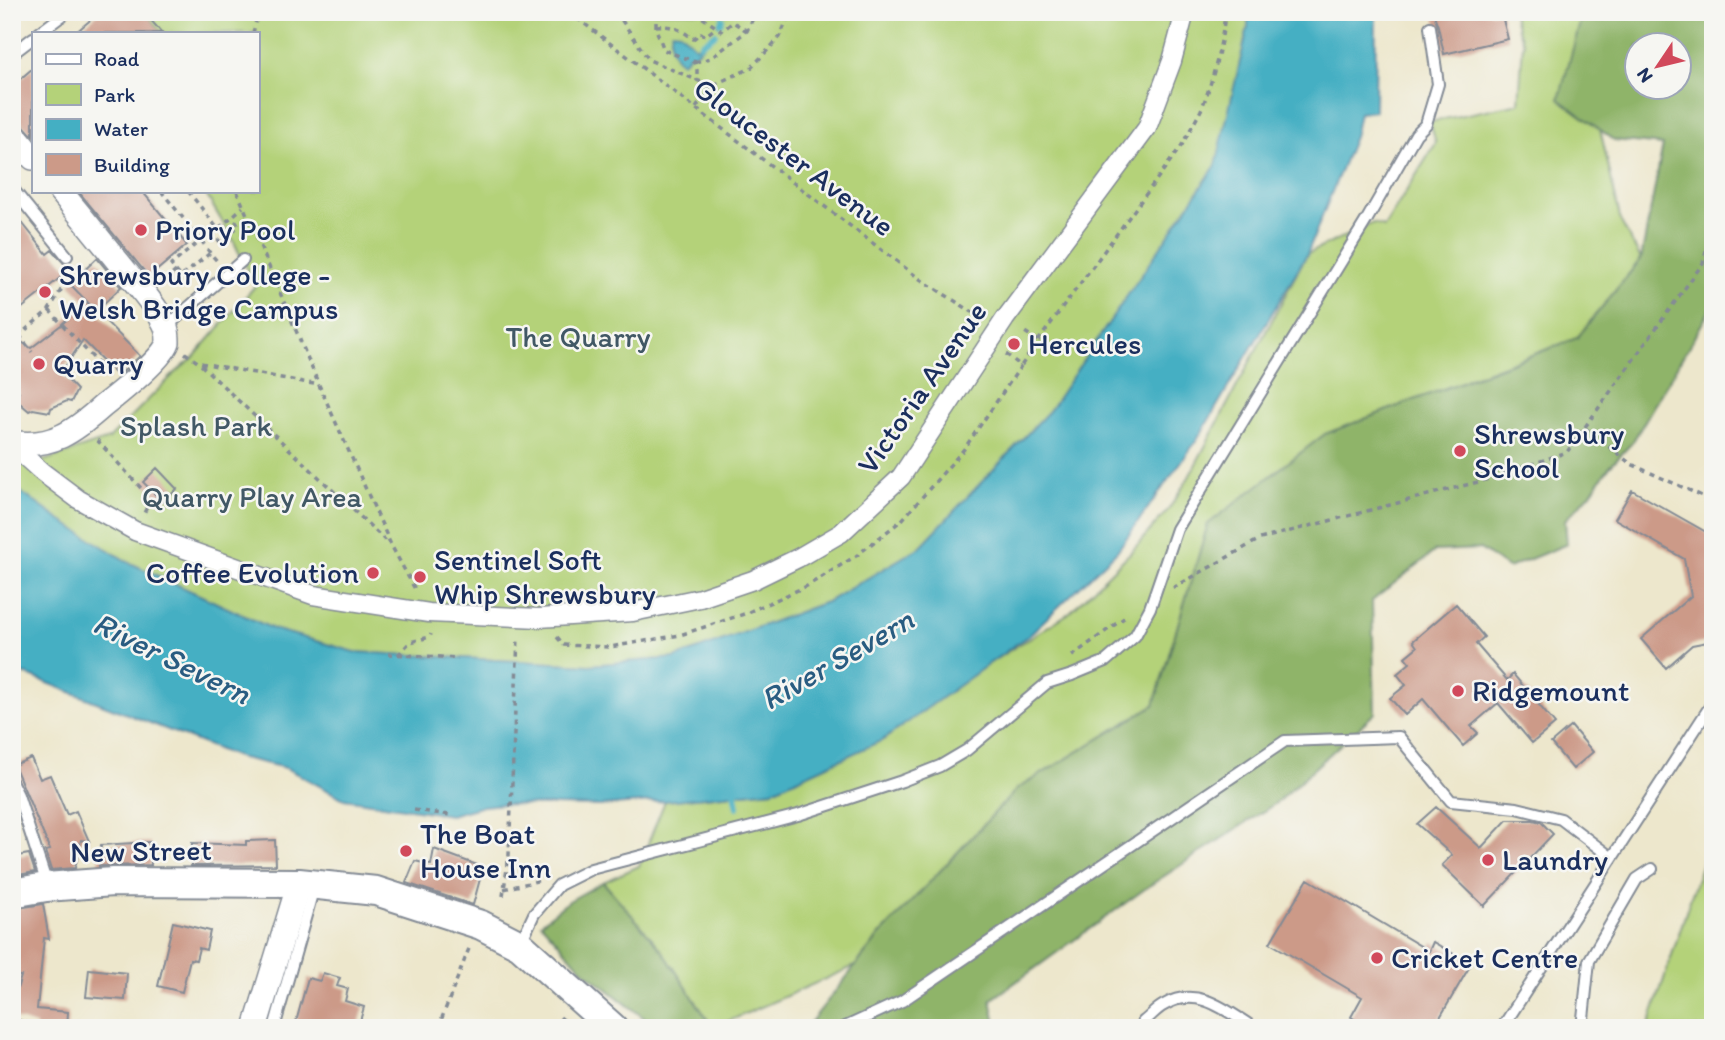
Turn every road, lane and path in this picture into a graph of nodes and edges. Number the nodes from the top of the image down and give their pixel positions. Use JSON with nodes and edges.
{"nodes":[{"id":1,"x":66,"y":12,"type":"edge"},
{"id":2,"x":258,"y":12,"type":"edge"},
{"id":3,"x":569,"y":12,"type":"edge"},
{"id":4,"x":617,"y":12,"type":"edge"},
{"id":5,"x":656,"y":12,"type":"edge"},
{"id":6,"x":694,"y":12,"type":"edge"},
{"id":7,"x":756,"y":12,"type":"edge"},
{"id":8,"x":790,"y":12,"type":"edge"},
{"id":9,"x":1185,"y":12,"type":"edge"},
{"id":10,"x":1225,"y":12,"type":"edge"},
{"id":11,"x":656,"y":26,"type":"junction"},
{"id":12,"x":716,"y":26,"type":"junction"},
{"id":13,"x":1430,"y":27,"type":"dead end"},
{"id":14,"x":747,"y":31,"type":"junction"},
{"id":15,"x":40,"y":32,"type":"edge"},
{"id":16,"x":253,"y":32,"type":"edge"},
{"id":17,"x":32,"y":39,"type":"edge"},
{"id":18,"x":12,"y":54,"type":"edge"},
{"id":19,"x":695,"y":62,"type":"junction"},
{"id":20,"x":697,"y":80,"type":"junction"},
{"id":21,"x":711,"y":86,"type":"junction"},
{"id":22,"x":696,"y":108,"type":"junction"},
{"id":23,"x":14,"y":137,"type":"edge"},
{"id":24,"x":32,"y":157,"type":"edge"},
{"id":25,"x":12,"y":188,"type":"edge"},
{"id":26,"x":61,"y":192,"type":"edge"},
{"id":27,"x":163,"y":192,"type":"edge"},
{"id":28,"x":189,"y":192,"type":"edge"},
{"id":29,"x":237,"y":192,"type":"edge"},
{"id":30,"x":244,"y":206,"type":"junction"},
{"id":31,"x":233,"y":216,"type":"junction"},
{"id":32,"x":1713,"y":221,"type":"edge"},
{"id":33,"x":201,"y":240,"type":"junction"},
{"id":34,"x":210,"y":253,"type":"junction"},
{"id":35,"x":67,"y":256,"type":"joint"},
{"id":36,"x":243,"y":260,"type":"dead end"},
{"id":37,"x":176,"y":271,"type":"junction"},
{"id":38,"x":227,"y":274,"type":"junction"},
{"id":39,"x":162,"y":287,"type":"dead end"},
{"id":40,"x":49,"y":310,"type":"junction"},
{"id":41,"x":13,"y":322,"type":"edge"},
{"id":42,"x":998,"y":330,"type":"junction"},
{"id":43,"x":167,"y":334,"type":"junction"},
{"id":44,"x":1038,"y":341,"type":"junction"},
{"id":45,"x":32,"y":352,"type":"dead end"},
{"id":46,"x":199,"y":363,"type":"junction"},
{"id":47,"x":319,"y":385,"type":"junction"},
{"id":48,"x":122,"y":390,"type":"junction"},
{"id":49,"x":81,"y":424,"type":"junction"},
{"id":50,"x":1585,"y":428,"type":"junction"},
{"id":51,"x":12,"y":444,"type":"edge"},
{"id":52,"x":151,"y":499,"type":"dead end"},
{"id":53,"x":1713,"y":501,"type":"edge"},
{"id":54,"x":391,"y":545,"type":"junction"},
{"id":55,"x":1153,"y":599,"type":"junction"},
{"id":56,"x":429,"y":613,"type":"junction"},
{"id":57,"x":430,"y":637,"type":"dead end"},
{"id":58,"x":518,"y":638,"type":"dead end"},
{"id":59,"x":388,"y":654,"type":"dead end"},
{"id":60,"x":398,"y":655,"type":"junction"},
{"id":61,"x":458,"y":658,"type":"dead end"},
{"id":62,"x":1047,"y":683,"type":"junction"},
{"id":63,"x":1713,"y":702,"type":"edge"},
{"id":64,"x":12,"y":783,"type":"edge"},
{"id":65,"x":414,"y":810,"type":"dead end"},
{"id":66,"x":450,"y":815,"type":"dead end"},
{"id":67,"x":1612,"y":858,"type":"junction"},
{"id":68,"x":1652,"y":869,"type":"dead end"},
{"id":69,"x":307,"y":884,"type":"junction"},
{"id":70,"x":46,"y":887,"type":"junction"},
{"id":71,"x":12,"y":893,"type":"edge"},
{"id":72,"x":503,"y":896,"type":"dead end"},
{"id":73,"x":472,"y":941,"type":"dead end"},
{"id":74,"x":520,"y":945,"type":"junction"},
{"id":75,"x":1143,"y":1022,"type":"dead end"},
{"id":76,"x":256,"y":1028,"type":"edge"},
{"id":77,"x":274,"y":1028,"type":"edge"},
{"id":78,"x":438,"y":1028,"type":"edge"},
{"id":79,"x":613,"y":1028,"type":"edge"},
{"id":80,"x":842,"y":1028,"type":"edge"},
{"id":81,"x":1254,"y":1028,"type":"edge"},
{"id":82,"x":1502,"y":1028,"type":"edge"},
{"id":83,"x":1582,"y":1028,"type":"edge"}],
"edges":[{"from":1,"to":15,"type":"lane"},
{"from":2,"to":16,"type":"path"},
{"from":3,"to":22,"type":"path","name":"Gloucester Avenue"},
{"from":4,"to":20,"type":"path"},
{"from":5,"to":11,"type":"path"},
{"from":6,"to":12,"type":"path"},
{"from":7,"to":14,"type":"path"},
{"from":8,"to":21,"type":"path"},
{"from":9,"to":42,"type":"street","name":"Victoria Avenue"},
{"from":10,"to":44,"type":"path"},
{"from":11,"to":12,"type":"path"},
{"from":11,"to":19,"type":"path"},
{"from":12,"to":14,"type":"path"},
{"from":13,"to":55,"type":"lane"},
{"from":14,"to":19,"type":"path"},
{"from":17,"to":18,"type":"lane"},
{"from":19,"to":20,"type":"path"},
{"from":20,"to":21,"type":"path"},
{"from":21,"to":22,"type":"path"},
{"from":22,"to":42,"type":"path","name":"Gloucester Avenue"},
{"from":23,"to":24,"type":"street"},
{"from":25,"to":35,"type":"lane"},
{"from":26,"to":43,"type":"street"},
{"from":27,"to":33,"type":"path"},
{"from":28,"to":31,"type":"path"},
{"from":29,"to":30,"type":"path"},
{"from":30,"to":31,"type":"path"},
{"from":30,"to":47,"type":"path"},
{"from":31,"to":33,"type":"path"},
{"from":32,"to":50,"type":"path"},
{"from":33,"to":34,"type":"path"},
{"from":33,"to":37,"type":"path"},
{"from":34,"to":37,"type":"path"},
{"from":34,"to":38,"type":"path"},
{"from":35,"to":40,"type":"path"},
{"from":36,"to":38,"type":"lane"},
{"from":37,"to":39,"type":"path"},
{"from":38,"to":43,"type":"lane"},
{"from":40,"to":41,"type":"path"},
{"from":40,"to":48,"type":"path"},
{"from":41,"to":45,"type":"path"},
{"from":42,"to":44,"type":"path"},
{"from":42,"to":44,"type":"path"},
{"from":42,"to":56,"type":"street","name":"Victoria Avenue"},
{"from":43,"to":46,"type":"path"},
{"from":43,"to":48,"type":"street"},
{"from":46,"to":47,"type":"path"},
{"from":46,"to":54,"type":"path"},
{"from":47,"to":54,"type":"path"},
{"from":48,"to":49,"type":"street"},
{"from":49,"to":51,"type":"street"},
{"from":49,"to":52,"type":"path"},
{"from":50,"to":53,"type":"path"},
{"from":50,"to":55,"type":"path"},
{"from":51,"to":56,"type":"street","name":"Victoria Avenue"},
{"from":54,"to":56,"type":"path"},
{"from":55,"to":62,"type":"path"},
{"from":55,"to":62,"type":"lane"},
{"from":57,"to":60,"type":"path"},
{"from":58,"to":72,"type":"path"},
{"from":59,"to":60,"type":"path"},
{"from":60,"to":61,"type":"path"},
{"from":62,"to":74,"type":"lane"},
{"from":63,"to":67,"type":"lane"},
{"from":64,"to":70,"type":"lane"},
{"from":65,"to":66,"type":"path"},
{"from":67,"to":80,"type":"lane"},
{"from":67,"to":82,"type":"lane"},
{"from":68,"to":83,"type":"lane"},
{"from":69,"to":70,"type":"street","name":"New Street"},
{"from":69,"to":74,"type":"street","name":"New Street"},
{"from":69,"to":76,"type":"street"},
{"from":69,"to":77,"type":"lane"},
{"from":70,"to":71,"type":"street","name":"New Street"},
{"from":73,"to":78,"type":"path"},
{"from":74,"to":79,"type":"street","name":"New Street"},
{"from":75,"to":81,"type":"lane"}]}
